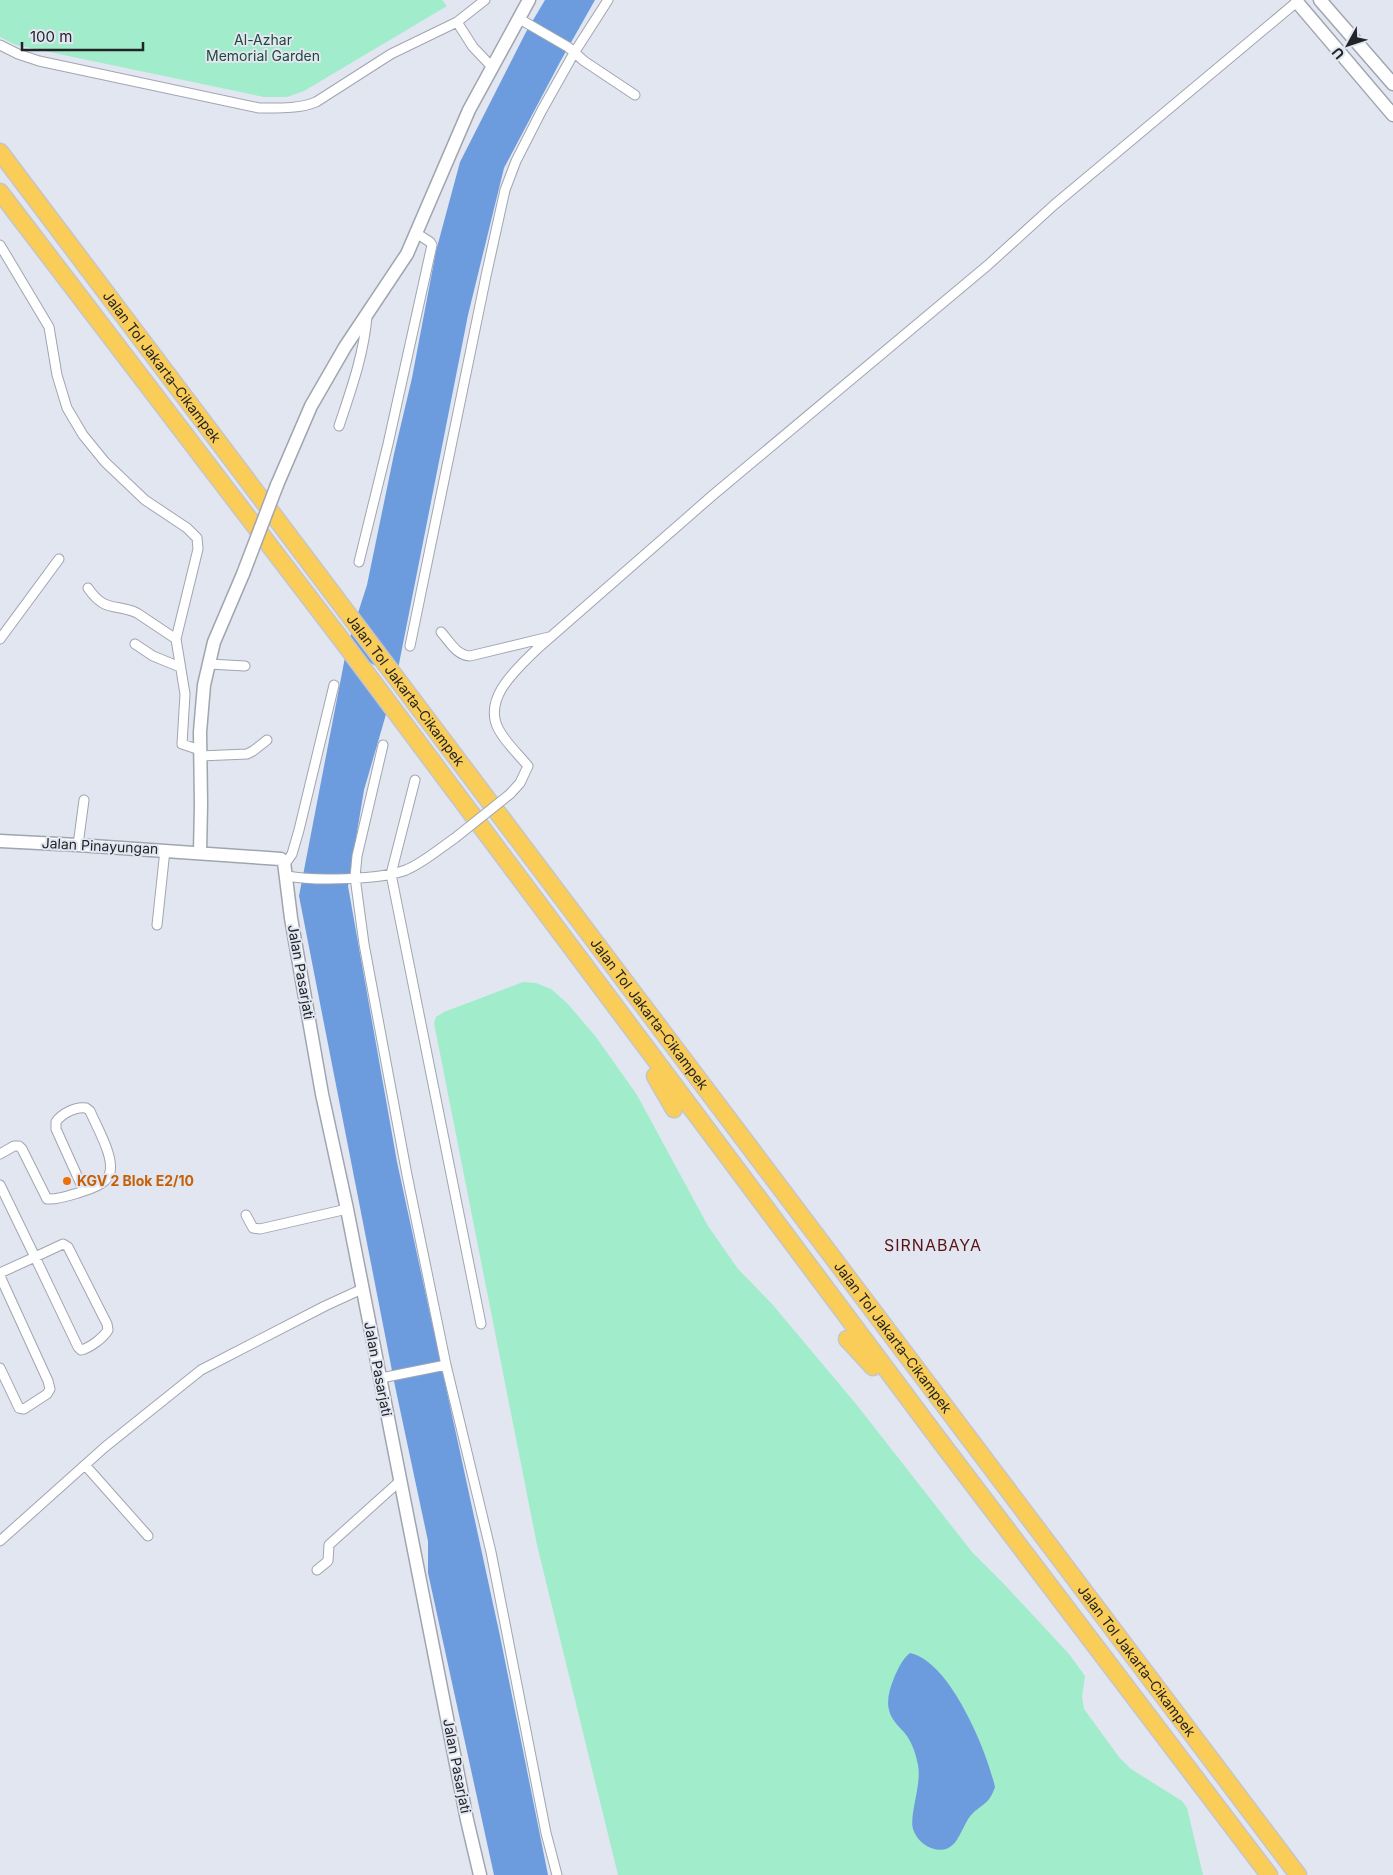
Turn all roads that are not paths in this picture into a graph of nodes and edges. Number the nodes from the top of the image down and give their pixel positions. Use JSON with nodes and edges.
{"nodes":[{"id":1,"x":485,"y":0,"type":"edge"},
{"id":2,"x":608,"y":0,"type":"edge"},
{"id":3,"x":1320,"y":0,"type":"edge"},
{"id":4,"x":525,"y":1,"type":"edge"},
{"id":5,"x":1298,"y":1,"type":"edge"},
{"id":6,"x":518,"y":18,"type":"junction"},
{"id":7,"x":456,"y":22,"type":"junction"},
{"id":8,"x":0,"y":45,"type":"edge"},
{"id":9,"x":571,"y":50,"type":"junction"},
{"id":10,"x":492,"y":67,"type":"junction"},
{"id":11,"x":1393,"y":84,"type":"edge"},
{"id":12,"x":636,"y":95,"type":"dead end"},
{"id":13,"x":1393,"y":115,"type":"edge"},
{"id":14,"x":0,"y":152,"type":"edge"},
{"id":15,"x":0,"y":192,"type":"edge"},
{"id":16,"x":416,"y":234,"type":"junction"},
{"id":17,"x":0,"y":245,"type":"edge"},
{"id":18,"x":367,"y":316,"type":"junction"},
{"id":19,"x":339,"y":426,"type":"dead end"},
{"id":20,"x":59,"y":559,"type":"dead end"},
{"id":21,"x":359,"y":562,"type":"dead end"},
{"id":22,"x":88,"y":588,"type":"dead end"},
{"id":23,"x":441,"y":632,"type":"dead end"},
{"id":24,"x":552,"y":636,"type":"junction"},
{"id":25,"x":0,"y":639,"type":"edge"},
{"id":26,"x":176,"y":639,"type":"junction"},
{"id":27,"x":135,"y":644,"type":"dead end"},
{"id":28,"x":410,"y":646,"type":"dead end"},
{"id":29,"x":209,"y":664,"type":"junction"},
{"id":30,"x":245,"y":666,"type":"dead end"},
{"id":31,"x":180,"y":667,"type":"junction"},
{"id":32,"x":334,"y":685,"type":"dead end"},
{"id":33,"x":267,"y":740,"type":"dead end"},
{"id":34,"x":383,"y":745,"type":"dead end"},
{"id":35,"x":200,"y":753,"type":"junction"},
{"id":36,"x":415,"y":780,"type":"dead end"},
{"id":37,"x":84,"y":800,"type":"dead end"},
{"id":38,"x":0,"y":841,"type":"edge"},
{"id":39,"x":78,"y":844,"type":"junction"},
{"id":40,"x":165,"y":850,"type":"junction"},
{"id":41,"x":200,"y":853,"type":"junction"},
{"id":42,"x":289,"y":870,"type":"junction"},
{"id":43,"x":391,"y":874,"type":"junction"},
{"id":44,"x":352,"y":878,"type":"junction"},
{"id":45,"x":157,"y":925,"type":"dead end"},
{"id":46,"x":628,"y":1026,"type":"junction"},
{"id":47,"x":674,"y":1109,"type":"dead end"},
{"id":48,"x":0,"y":1154,"type":"edge"},
{"id":49,"x":0,"y":1185,"type":"edge"},
{"id":50,"x":84,"y":1191,"type":"junction"},
{"id":51,"x":347,"y":1209,"type":"junction"},
{"id":52,"x":246,"y":1215,"type":"dead end"},
{"id":53,"x":34,"y":1257,"type":"junction"},
{"id":54,"x":0,"y":1274,"type":"edge"},
{"id":55,"x":362,"y":1289,"type":"junction"},
{"id":56,"x":481,"y":1324,"type":"dead end"},
{"id":57,"x":847,"y":1339,"type":"dead end"},
{"id":58,"x":446,"y":1365,"type":"junction"},
{"id":59,"x":0,"y":1368,"type":"edge"},
{"id":60,"x":380,"y":1378,"type":"junction"},
{"id":61,"x":937,"y":1437,"type":"junction"},
{"id":62,"x":85,"y":1465,"type":"junction"},
{"id":63,"x":401,"y":1480,"type":"junction"},
{"id":64,"x":148,"y":1536,"type":"dead end"},
{"id":65,"x":0,"y":1541,"type":"edge"},
{"id":66,"x":317,"y":1570,"type":"dead end"},
{"id":67,"x":480,"y":1875,"type":"edge"},
{"id":68,"x":557,"y":1875,"type":"edge"},
{"id":69,"x":1269,"y":1875,"type":"edge"},
{"id":70,"x":1298,"y":1875,"type":"edge"}],
"edges":[{"from":1,"to":7,"type":"street"},
{"from":2,"to":9,"type":"street"},
{"from":3,"to":11,"type":"main road"},
{"from":4,"to":6,"type":"main road"},
{"from":5,"to":13,"type":"main road"},
{"from":5,"to":24,"type":"street"},
{"from":6,"to":9,"type":"street"},
{"from":6,"to":10,"type":"main road"},
{"from":7,"to":8,"type":"street"},
{"from":7,"to":10,"type":"street"},
{"from":9,"to":12,"type":"street"},
{"from":9,"to":28,"type":"street"},
{"from":10,"to":16,"type":"main road"},
{"from":14,"to":70,"type":"highway","name":"Jalan Tol Jakarta–Cikampek"},
{"from":15,"to":46,"type":"highway","name":"Jalan Tol Jakarta–Cikampek"},
{"from":16,"to":18,"type":"main road"},
{"from":16,"to":21,"type":"street"},
{"from":17,"to":26,"type":"street"},
{"from":18,"to":19,"type":"street"},
{"from":18,"to":29,"type":"main road","bridge":true},
{"from":20,"to":25,"type":"street"},
{"from":22,"to":26,"type":"street"},
{"from":23,"to":24,"type":"street"},
{"from":24,"to":43,"type":"street","bridge":true},
{"from":26,"to":31,"type":"street"},
{"from":27,"to":31,"type":"street"},
{"from":29,"to":30,"type":"street"},
{"from":29,"to":35,"type":"main road"},
{"from":31,"to":35,"type":"street"},
{"from":32,"to":42,"type":"street"},
{"from":33,"to":35,"type":"street"},
{"from":34,"to":44,"type":"street"},
{"from":35,"to":41,"type":"main road"},
{"from":36,"to":43,"type":"street"},
{"from":37,"to":39,"type":"street"},
{"from":38,"to":39,"type":"main road","name":"Jalan Pinayungan"},
{"from":39,"to":40,"type":"main road","name":"Jalan Pinayungan"},
{"from":40,"to":41,"type":"main road","name":"Jalan Pinayungan"},
{"from":40,"to":45,"type":"street"},
{"from":41,"to":42,"type":"main road","name":"Jalan Pinayungan"},
{"from":42,"to":44,"type":"street"},
{"from":42,"to":51,"type":"main road","name":"Jalan Pasarjati"},
{"from":43,"to":44,"type":"street"},
{"from":43,"to":56,"type":"street"},
{"from":44,"to":58,"type":"street"},
{"from":46,"to":47,"type":"highway"},
{"from":46,"to":61,"type":"highway","name":"Jalan Tol Jakarta–Cikampek"},
{"from":48,"to":50,"type":"street"},
{"from":49,"to":53,"type":"street"},
{"from":50,"to":50,"type":"street"},
{"from":51,"to":52,"type":"street"},
{"from":51,"to":55,"type":"main road","name":"Jalan Pasarjati"},
{"from":53,"to":53,"type":"street"},
{"from":53,"to":54,"type":"street"},
{"from":54,"to":59,"type":"street"},
{"from":55,"to":60,"type":"main road","name":"Jalan Pasarjati"},
{"from":55,"to":62,"type":"street"},
{"from":57,"to":61,"type":"highway"},
{"from":58,"to":60,"type":"street"},
{"from":58,"to":68,"type":"street"},
{"from":60,"to":63,"type":"main road","name":"Jalan Pasarjati"},
{"from":61,"to":69,"type":"highway","name":"Jalan Tol Jakarta–Cikampek"},
{"from":62,"to":64,"type":"street"},
{"from":62,"to":65,"type":"street"},
{"from":63,"to":66,"type":"street"},
{"from":63,"to":67,"type":"main road","name":"Jalan Pasarjati"}]}
